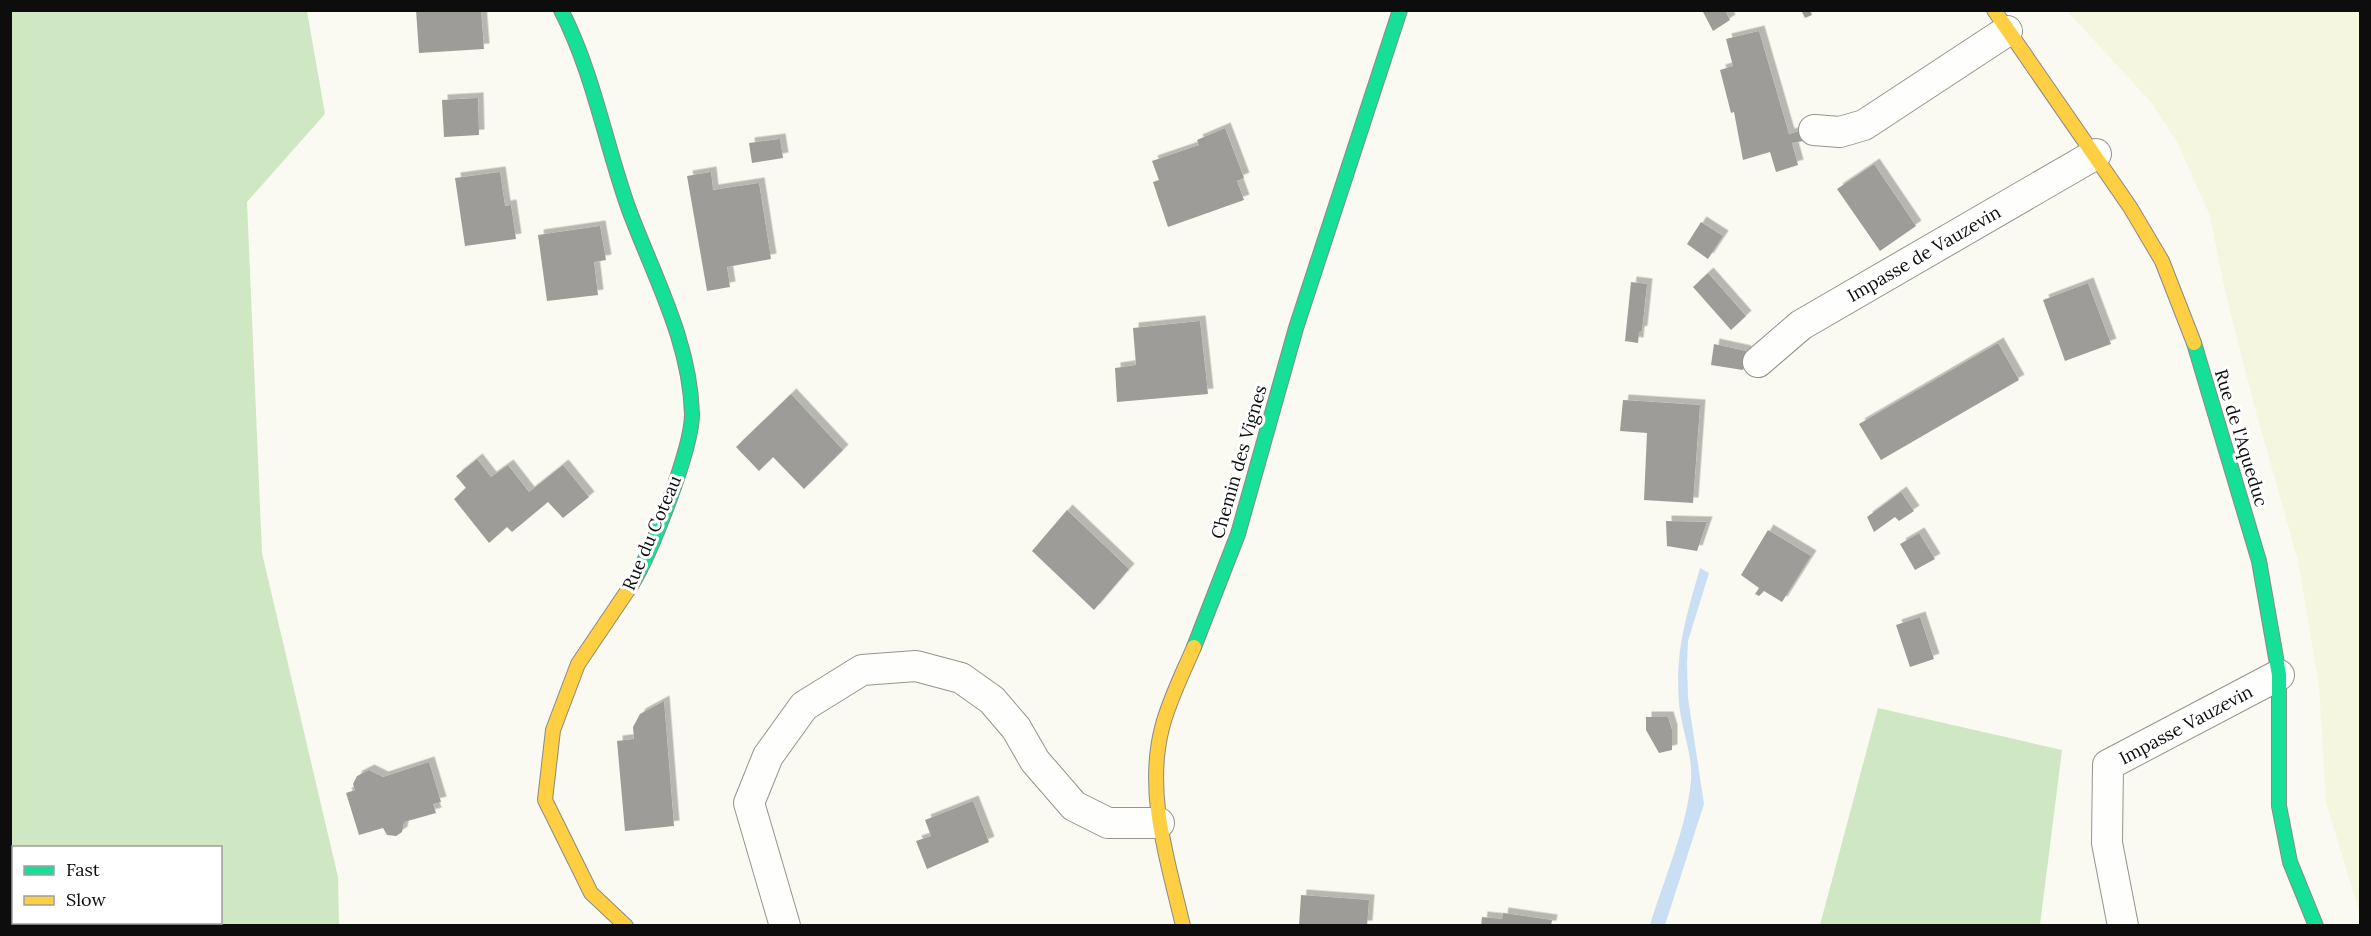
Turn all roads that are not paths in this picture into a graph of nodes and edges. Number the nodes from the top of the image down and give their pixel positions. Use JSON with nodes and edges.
{"nodes":[{"id":1,"x":561,"y":10,"type":"edge"},
{"id":2,"x":1400,"y":10,"type":"edge"},
{"id":3,"x":2001,"y":21,"type":"edge"},
{"id":4,"x":1814,"y":130,"type":"dead end"},
{"id":5,"x":2096,"y":154,"type":"junction"},
{"id":6,"x":1758,"y":362,"type":"dead end"},
{"id":7,"x":2279,"y":675,"type":"junction"},
{"id":8,"x":1160,"y":823,"type":"junction"},
{"id":9,"x":626,"y":926,"type":"edge"},
{"id":10,"x":785,"y":926,"type":"edge"},
{"id":11,"x":1183,"y":926,"type":"edge"},
{"id":12,"x":2123,"y":926,"type":"edge"},
{"id":13,"x":2316,"y":926,"type":"edge"}],
"edges":[{"from":1,"to":9,"type":"street","name":"Rue du Coteau"},
{"from":2,"to":8,"type":"street","name":"Chemin des Vignes"},
{"from":3,"to":4,"type":"street"},
{"from":3,"to":5,"type":"street","name":"Rue de l'Aqueduc"},
{"from":5,"to":6,"type":"street","name":"Impasse de Vauzevin"},
{"from":5,"to":7,"type":"street","name":"Rue de l'Aqueduc"},
{"from":7,"to":12,"type":"street","name":"Impasse Vauzevin"},
{"from":7,"to":13,"type":"street","name":"Rue de l'Aqueduc"},
{"from":8,"to":10,"type":"street"},
{"from":8,"to":11,"type":"street","name":"Chemin des Vignes"}]}
